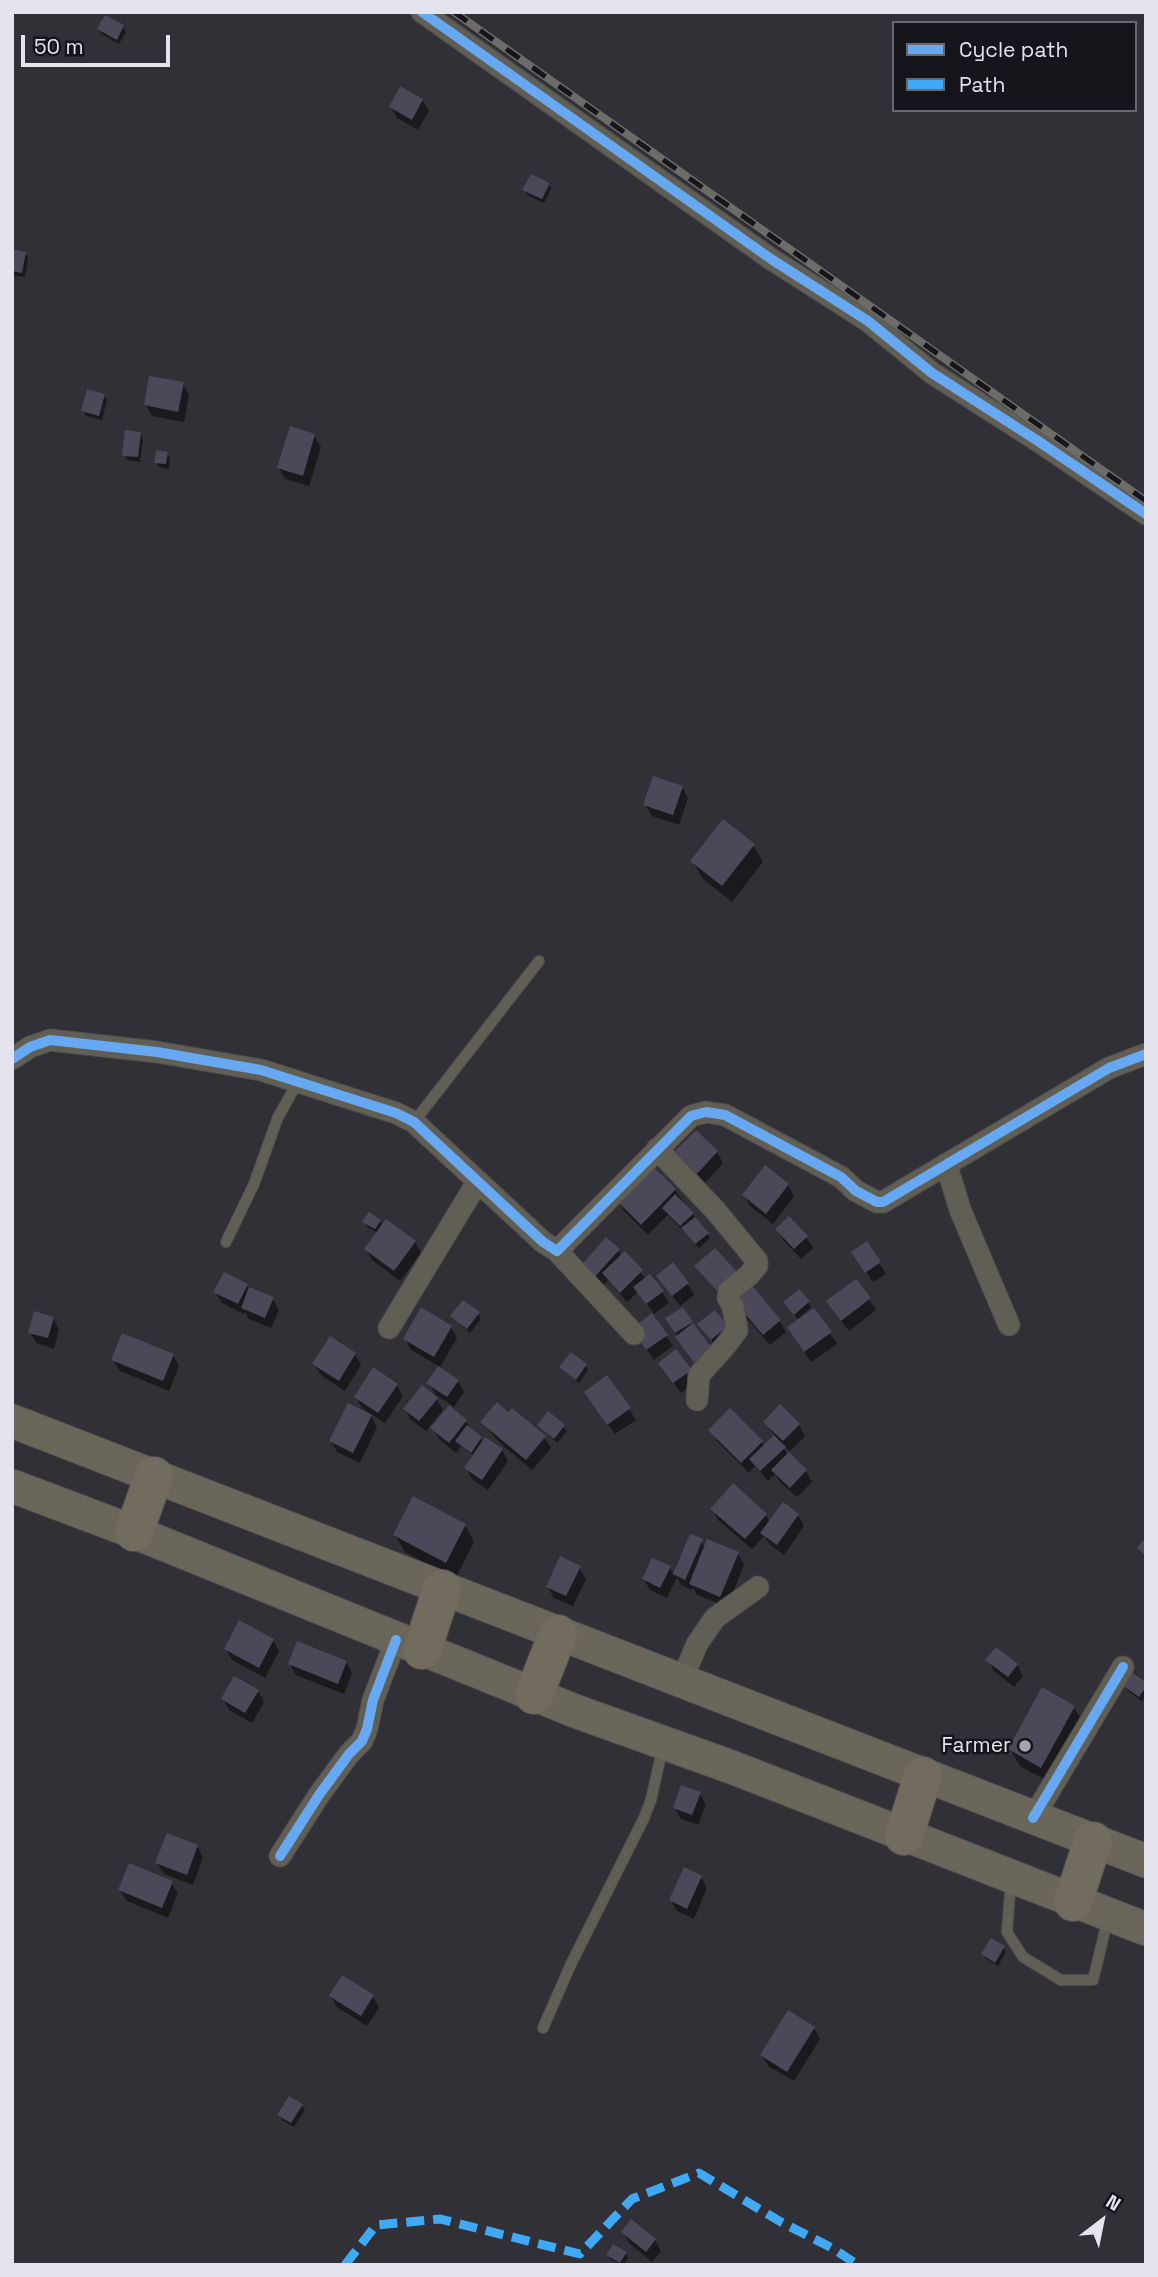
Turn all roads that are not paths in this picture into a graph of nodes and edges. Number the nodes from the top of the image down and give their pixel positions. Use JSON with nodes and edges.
{"nodes":[{"id":1,"x":422,"y":12,"type":"edge"},
{"id":2,"x":1146,"y":514,"type":"edge"},
{"id":3,"x":539,"y":961,"type":"dead end"},
{"id":4,"x":1146,"y":1054,"type":"edge"},
{"id":5,"x":12,"y":1059,"type":"edge"},
{"id":6,"x":298,"y":1082,"type":"junction"},
{"id":7,"x":414,"y":1122,"type":"junction"},
{"id":8,"x":657,"y":1149,"type":"junction"},
{"id":9,"x":946,"y":1164,"type":"junction"},
{"id":10,"x":478,"y":1181,"type":"junction"},
{"id":11,"x":226,"y":1242,"type":"dead end"},
{"id":12,"x":557,"y":1251,"type":"junction"},
{"id":13,"x":1009,"y":1325,"type":"dead end"},
{"id":14,"x":388,"y":1328,"type":"dead end"},
{"id":15,"x":634,"y":1334,"type":"dead end"},
{"id":16,"x":697,"y":1401,"type":"dead end"},
{"id":17,"x":12,"y":1421,"type":"edge"},
{"id":18,"x":154,"y":1476,"type":"junction"},
{"id":19,"x":12,"y":1486,"type":"edge"},
{"id":20,"x":134,"y":1532,"type":"junction"},
{"id":21,"x":758,"y":1587,"type":"dead end"},
{"id":22,"x":442,"y":1588,"type":"junction"},
{"id":23,"x":558,"y":1634,"type":"junction"},
{"id":24,"x":409,"y":1645,"type":"junction"},
{"id":25,"x":1123,"y":1667,"type":"dead end"},
{"id":26,"x":681,"y":1682,"type":"junction"},
{"id":27,"x":534,"y":1695,"type":"junction"},
{"id":28,"x":664,"y":1743,"type":"junction"},
{"id":29,"x":923,"y":1776,"type":"junction"},
{"id":30,"x":1033,"y":1818,"type":"junction"},
{"id":31,"x":904,"y":1836,"type":"junction"},
{"id":32,"x":1093,"y":1841,"type":"junction"},
{"id":33,"x":280,"y":1856,"type":"dead end"},
{"id":34,"x":1146,"y":1861,"type":"edge"},
{"id":35,"x":1012,"y":1878,"type":"junction"},
{"id":36,"x":1073,"y":1902,"type":"junction"},
{"id":37,"x":1109,"y":1915,"type":"junction"},
{"id":38,"x":1146,"y":1929,"type":"edge"},
{"id":39,"x":542,"y":2028,"type":"dead end"}],
"edges":[{"from":1,"to":2,"type":"street"},
{"from":3,"to":7,"type":"lane"},
{"from":4,"to":9,"type":"street"},
{"from":5,"to":6,"type":"street"},
{"from":6,"to":7,"type":"street"},
{"from":6,"to":11,"type":"lane"},
{"from":7,"to":10,"type":"street"},
{"from":8,"to":9,"type":"street"},
{"from":8,"to":12,"type":"street"},
{"from":8,"to":16,"type":"street"},
{"from":9,"to":13,"type":"street"},
{"from":10,"to":12,"type":"street"},
{"from":10,"to":14,"type":"street"},
{"from":12,"to":15,"type":"street"},
{"from":17,"to":18,"type":"main road"},
{"from":18,"to":20,"type":"highway"},
{"from":18,"to":22,"type":"main road"},
{"from":19,"to":20,"type":"main road"},
{"from":20,"to":24,"type":"main road"},
{"from":21,"to":26,"type":"street"},
{"from":22,"to":23,"type":"main road"},
{"from":22,"to":24,"type":"highway"},
{"from":23,"to":26,"type":"main road"},
{"from":23,"to":27,"type":"highway"},
{"from":24,"to":27,"type":"main road"},
{"from":24,"to":33,"type":"street"},
{"from":25,"to":30,"type":"street"},
{"from":26,"to":29,"type":"main road"},
{"from":27,"to":28,"type":"main road"},
{"from":28,"to":31,"type":"main road"},
{"from":28,"to":39,"type":"lane"},
{"from":29,"to":30,"type":"main road"},
{"from":29,"to":31,"type":"highway"},
{"from":30,"to":32,"type":"main road"},
{"from":31,"to":35,"type":"main road"},
{"from":32,"to":34,"type":"main road"},
{"from":32,"to":36,"type":"highway"},
{"from":35,"to":36,"type":"main road"},
{"from":35,"to":37,"type":"lane"},
{"from":36,"to":37,"type":"main road"},
{"from":37,"to":38,"type":"main road"}]}
